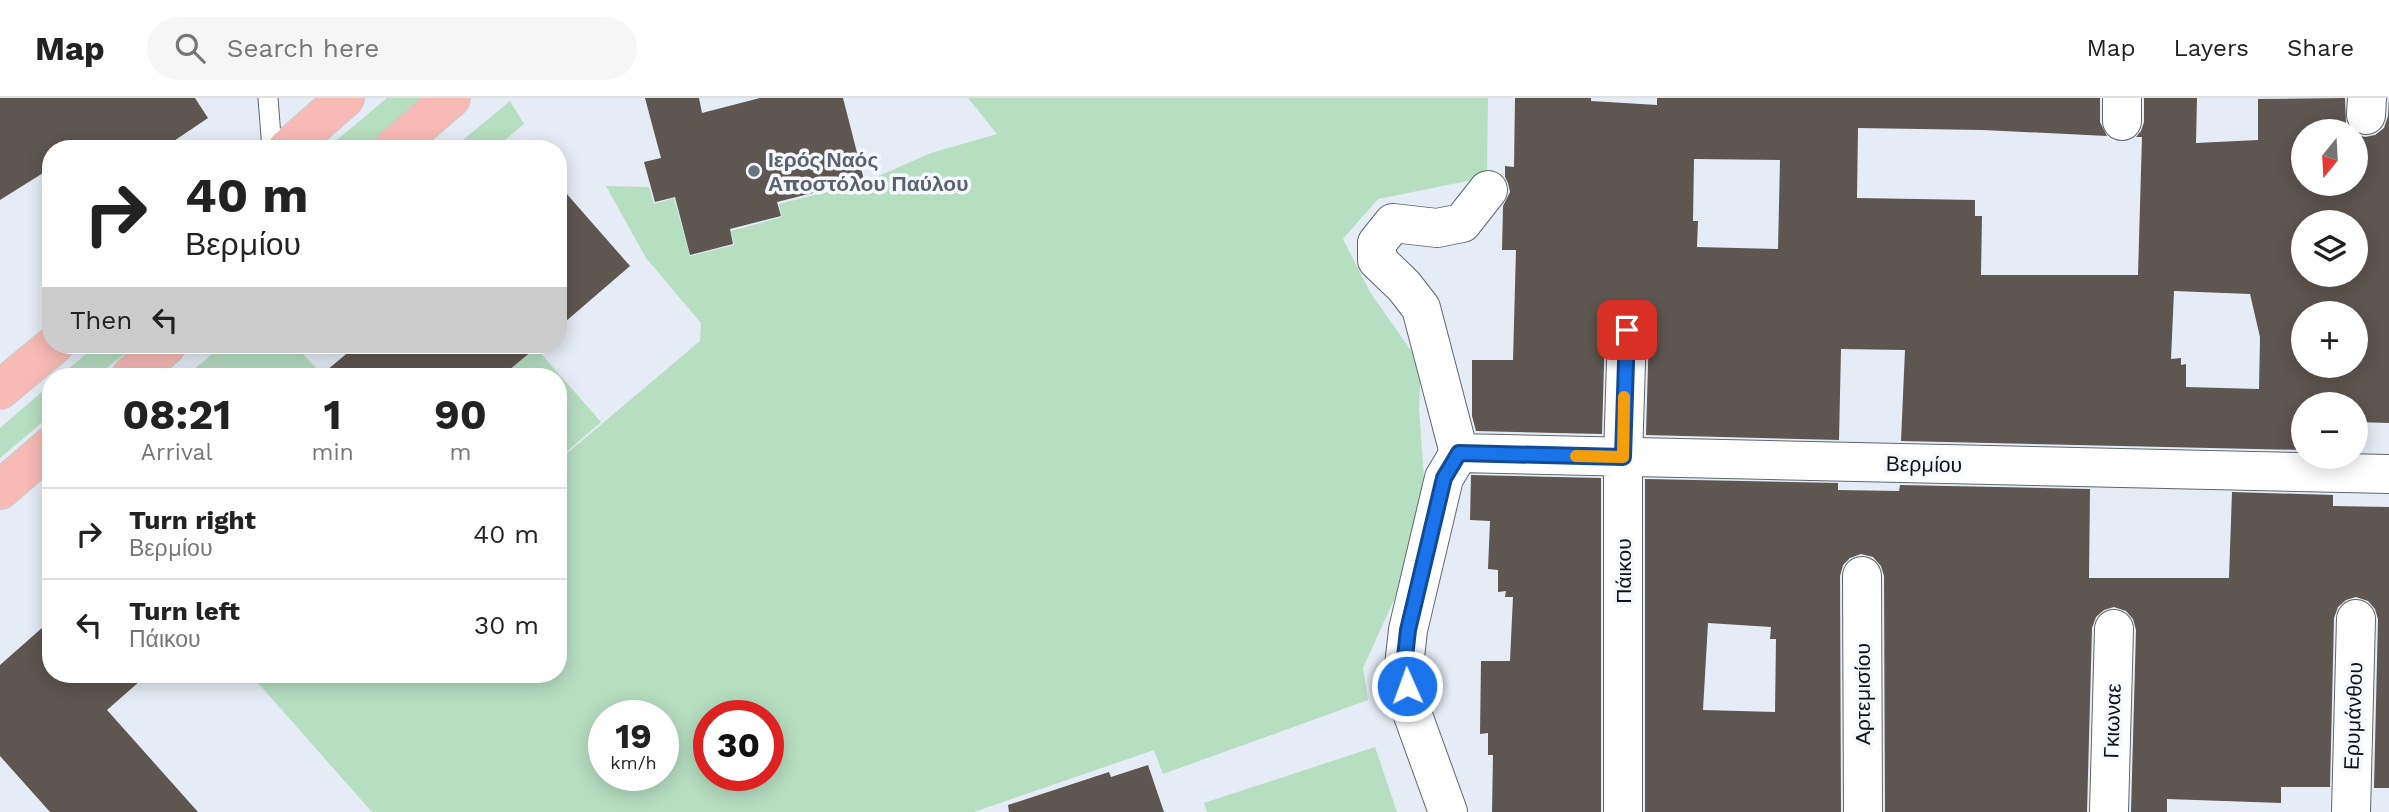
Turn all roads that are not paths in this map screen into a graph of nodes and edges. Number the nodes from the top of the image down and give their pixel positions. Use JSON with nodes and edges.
{"nodes":[{"id":1,"x":268,"y":98,"type":"edge"},
{"id":2,"x":345,"y":98,"type":"edge"},
{"id":3,"x":451,"y":98,"type":"edge"},
{"id":4,"x":271,"y":140,"type":"edge"},
{"id":5,"x":297,"y":140,"type":"edge"},
{"id":6,"x":402,"y":140,"type":"edge"},
{"id":7,"x":1488,"y":190,"type":"dead end"},
{"id":8,"x":1627,"y":330,"type":"dead end"},
{"id":9,"x":43,"y":354,"type":"edge"},
{"id":10,"x":157,"y":354,"type":"edge"},
{"id":11,"x":140,"y":368,"type":"edge"},
{"id":12,"x":0,"y":390,"type":"edge"},
{"id":13,"x":1459,"y":453,"type":"junction"},
{"id":14,"x":42,"y":454,"type":"edge"},
{"id":15,"x":1623,"y":457,"type":"junction"},
{"id":16,"x":2389,"y":474,"type":"edge"},
{"id":17,"x":0,"y":490,"type":"edge"},
{"id":18,"x":1862,"y":576,"type":"dead end"},
{"id":19,"x":2356,"y":619,"type":"dead end"},
{"id":20,"x":2114,"y":629,"type":"dead end"},
{"id":21,"x":1448,"y":812,"type":"edge"},
{"id":22,"x":1623,"y":812,"type":"edge"},
{"id":23,"x":1863,"y":812,"type":"edge"},
{"id":24,"x":2109,"y":812,"type":"edge"},
{"id":25,"x":2350,"y":812,"type":"edge"}],
"edges":[{"from":1,"to":4,"type":"lane"},
{"from":2,"to":5,"type":"main road"},
{"from":3,"to":6,"type":"main road"},
{"from":7,"to":13,"type":"street"},
{"from":8,"to":15,"type":"street","name":"Πάικου"},
{"from":9,"to":12,"type":"main road"},
{"from":10,"to":11,"type":"main road"},
{"from":13,"to":15,"type":"street","name":"Βερμίου"},
{"from":13,"to":21,"type":"street"},
{"from":14,"to":17,"type":"main road"},
{"from":15,"to":16,"type":"street","name":"Βερμίου"},
{"from":15,"to":22,"type":"street","name":"Πάικου"},
{"from":18,"to":23,"type":"street","name":"Αρτεμισίου"},
{"from":19,"to":25,"type":"street","name":"Ερυμάνθου"},
{"from":20,"to":24,"type":"street","name":"Γκιωναε"}]}
